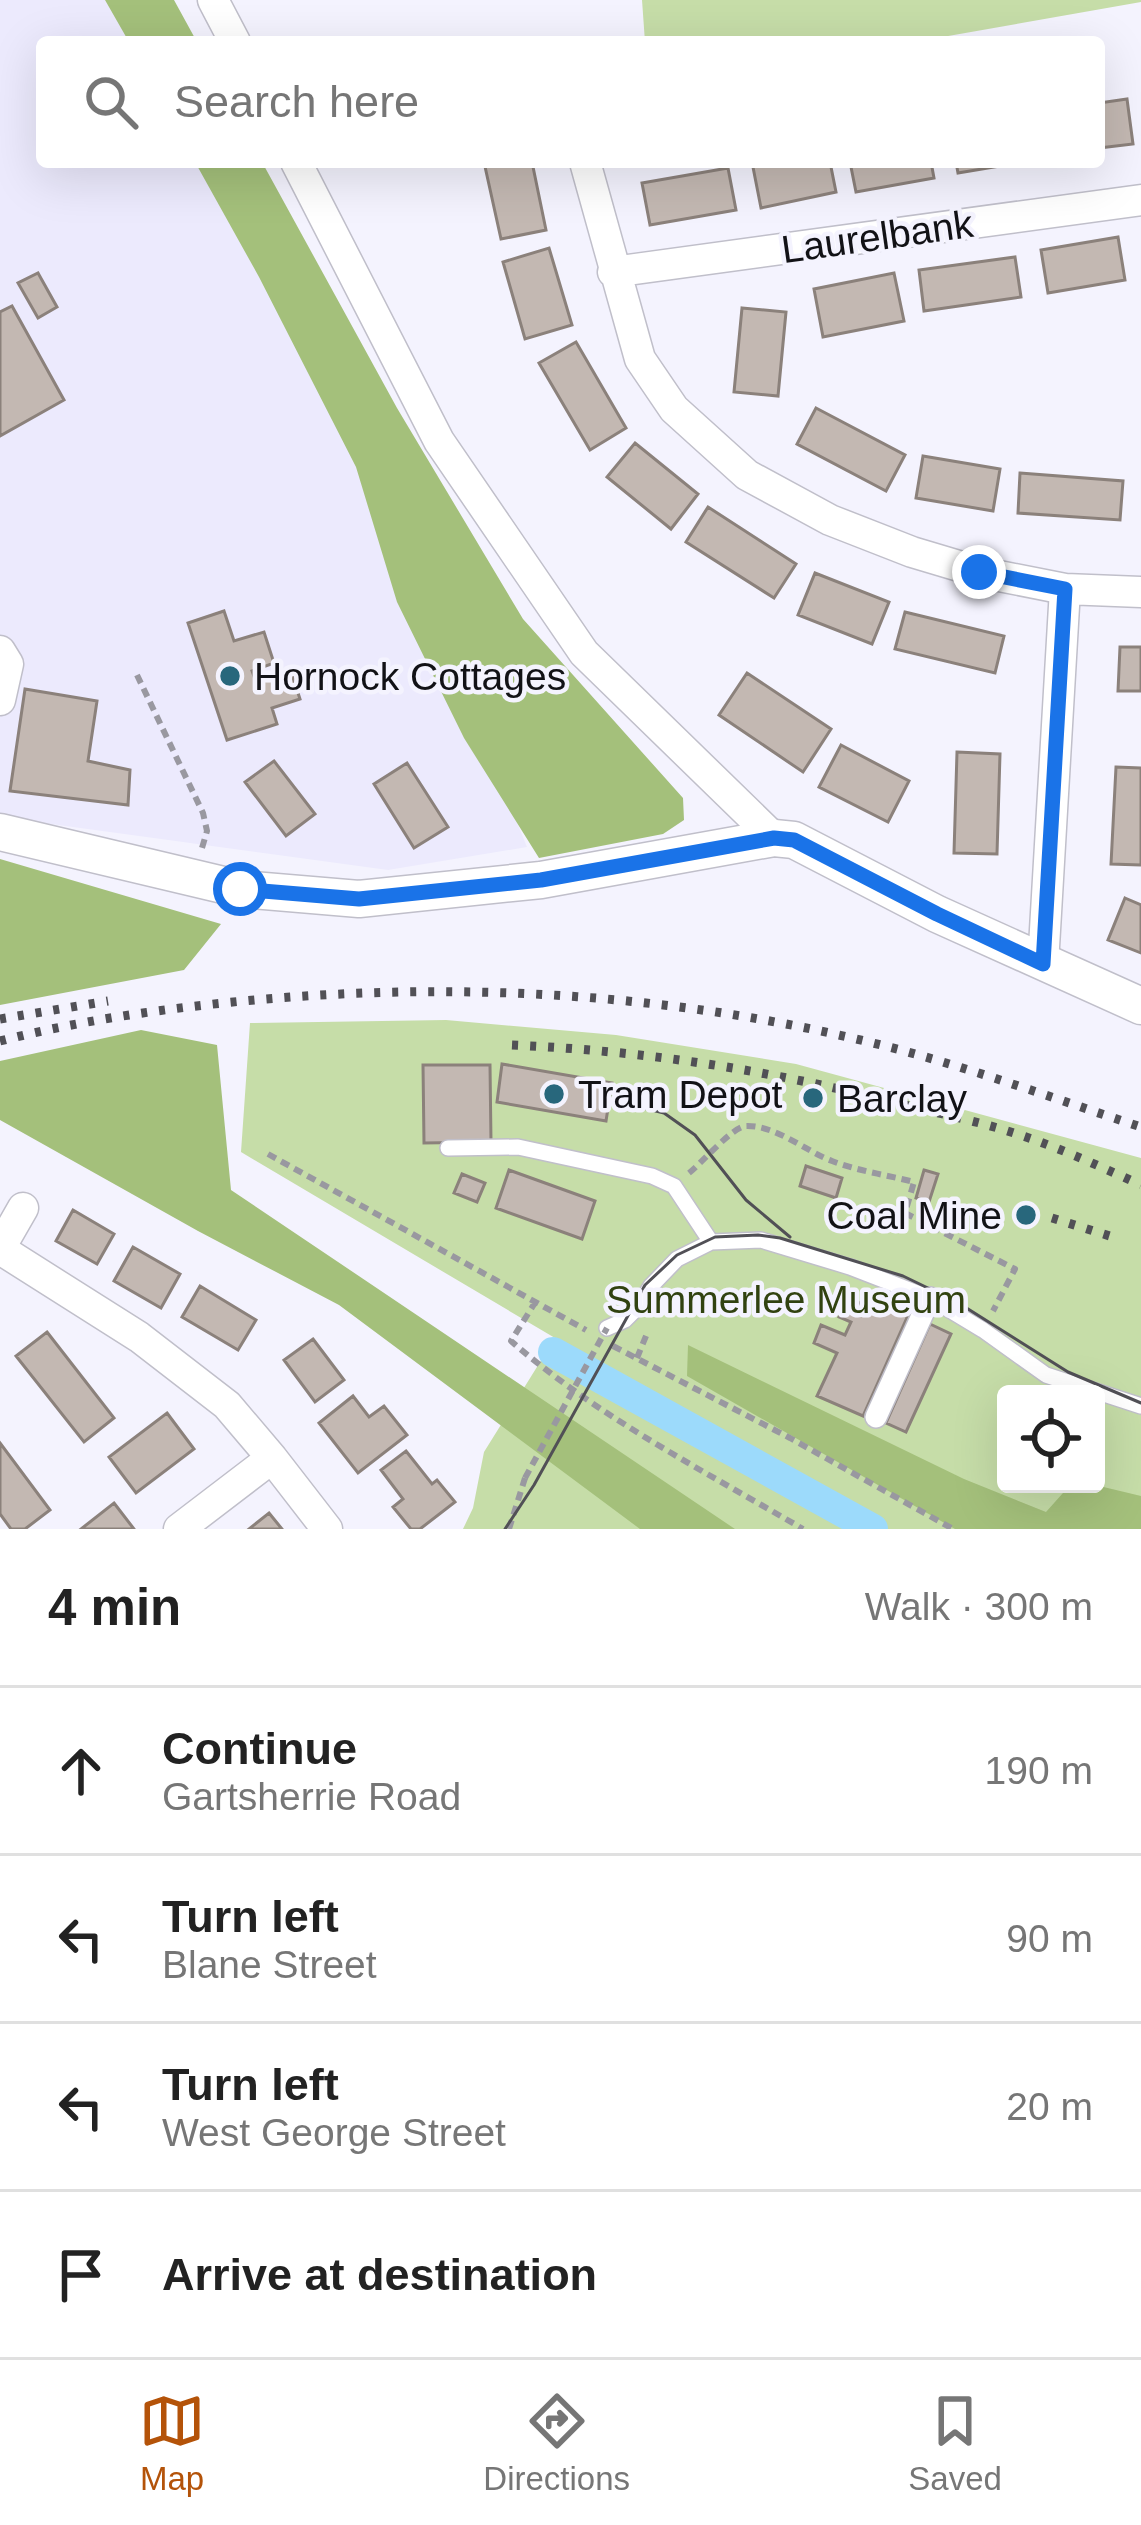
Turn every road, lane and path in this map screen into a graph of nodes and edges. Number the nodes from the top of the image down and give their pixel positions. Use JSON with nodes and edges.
{"nodes":[{"id":1,"x":213,"y":0,"type":"edge"},
{"id":2,"x":232,"y":36,"type":"edge"},
{"id":3,"x":299,"y":168,"type":"edge"},
{"id":4,"x":587,"y":168,"type":"edge"},
{"id":5,"x":1141,"y":200,"type":"edge"},
{"id":6,"x":614,"y":272,"type":"junction"},
{"id":7,"x":1065,"y":589,"type":"junction"},
{"id":8,"x":1141,"y":592,"type":"edge"},
{"id":9,"x":0,"y":650,"type":"edge"},
{"id":10,"x":137,"y":675,"type":"dead end"},
{"id":11,"x":0,"y":700,"type":"edge"},
{"id":12,"x":0,"y":832,"type":"edge"},
{"id":13,"x":774,"y":838,"type":"junction"},
{"id":14,"x":193,"y":879,"type":"junction"},
{"id":15,"x":1043,"y":964,"type":"junction"},
{"id":16,"x":1141,"y":1006,"type":"edge"},
{"id":17,"x":448,"y":1148,"type":"dead end"},
{"id":18,"x":268,"y":1154,"type":"dead end"},
{"id":19,"x":674,"y":1186,"type":"junction"},
{"id":20,"x":23,"y":1208,"type":"dead end"},
{"id":21,"x":711,"y":1242,"type":"junction"},
{"id":22,"x":0,"y":1249,"type":"edge"},
{"id":23,"x":930,"y":1298,"type":"junction"},
{"id":24,"x":536,"y":1301,"type":"junction"},
{"id":25,"x":607,"y":1328,"type":"joint"},
{"id":26,"x":983,"y":1330,"type":"junction"},
{"id":27,"x":1141,"y":1406,"type":"edge"},
{"id":28,"x":876,"y":1417,"type":"dead end"},
{"id":29,"x":272,"y":1457,"type":"junction"},
{"id":30,"x":179,"y":1529,"type":"edge"},
{"id":31,"x":327,"y":1529,"type":"edge"},
{"id":32,"x":509,"y":1529,"type":"edge"},
{"id":33,"x":803,"y":1529,"type":"edge"},
{"id":34,"x":953,"y":1529,"type":"edge"}],
"edges":[{"from":1,"to":2,"type":"street"},
{"from":3,"to":13,"type":"street"},
{"from":4,"to":6,"type":"street"},
{"from":5,"to":6,"type":"street","name":"Laurelbank"},
{"from":6,"to":7,"type":"street"},
{"from":7,"to":8,"type":"street"},
{"from":7,"to":15,"type":"street"},
{"from":9,"to":11,"type":"street"},
{"from":10,"to":14,"type":"path"},
{"from":12,"to":14,"type":"street"},
{"from":13,"to":14,"type":"street"},
{"from":13,"to":15,"type":"street"},
{"from":15,"to":16,"type":"street"},
{"from":17,"to":19,"type":"lane"},
{"from":18,"to":24,"type":"path"},
{"from":19,"to":21,"type":"lane"},
{"from":19,"to":26,"type":"path"},
{"from":20,"to":22,"type":"street"},
{"from":21,"to":23,"type":"lane"},
{"from":21,"to":25,"type":"lane"},
{"from":22,"to":29,"type":"street"},
{"from":23,"to":26,"type":"lane"},
{"from":23,"to":28,"type":"street"},
{"from":24,"to":33,"type":"path"},
{"from":24,"to":34,"type":"path"},
{"from":25,"to":32,"type":"path","bridge":true},
{"from":26,"to":27,"type":"lane"},
{"from":29,"to":30,"type":"street"},
{"from":29,"to":31,"type":"street"}]}
